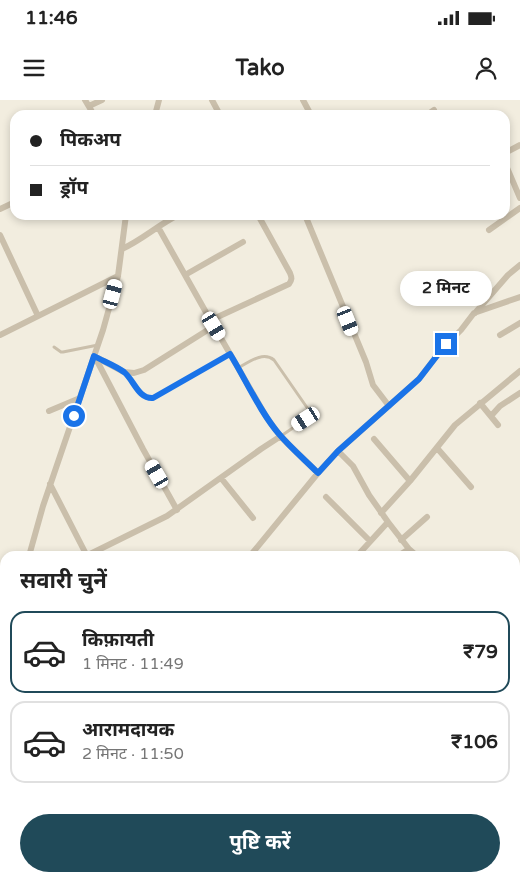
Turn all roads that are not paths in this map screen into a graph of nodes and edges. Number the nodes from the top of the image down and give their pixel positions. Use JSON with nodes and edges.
{"nodes":[{"id":1,"x":102,"y":100,"type":"edge"},
{"id":2,"x":87,"y":103,"type":"edge"},
{"id":3,"x":510,"y":175,"type":"edge"},
{"id":4,"x":520,"y":198,"type":"edge"},
{"id":5,"x":125,"y":220,"type":"edge"},
{"id":6,"x":170,"y":220,"type":"edge"},
{"id":7,"x":261,"y":220,"type":"edge"},
{"id":8,"x":307,"y":220,"type":"edge"},
{"id":9,"x":503,"y":220,"type":"edge"},
{"id":10,"x":158,"y":227,"type":"junction"},
{"id":11,"x":489,"y":230,"type":"dead end"},
{"id":12,"x":0,"y":235,"type":"edge"},
{"id":13,"x":243,"y":242,"type":"dead end"},
{"id":14,"x":122,"y":249,"type":"junction"},
{"id":15,"x":520,"y":265,"type":"edge"},
{"id":16,"x":185,"y":275,"type":"junction"},
{"id":17,"x":118,"y":276,"type":"junction"},
{"id":18,"x":520,"y":297,"type":"edge"},
{"id":19,"x":474,"y":313,"type":"junction"},
{"id":20,"x":38,"y":316,"type":"junction"},
{"id":21,"x":212,"y":323,"type":"junction"},
{"id":22,"x":520,"y":323,"type":"edge"},
{"id":23,"x":0,"y":335,"type":"edge"},
{"id":24,"x":500,"y":335,"type":"dead end"},
{"id":25,"x":98,"y":345,"type":"junction"},
{"id":26,"x":54,"y":347,"type":"dead end"},
{"id":27,"x":230,"y":354,"type":"junction"},
{"id":28,"x":94,"y":356,"type":"junction"},
{"id":29,"x":238,"y":368,"type":"junction"},
{"id":30,"x":520,"y":370,"type":"edge"},
{"id":31,"x":124,"y":372,"type":"junction"},
{"id":32,"x":520,"y":393,"type":"edge"},
{"id":33,"x":80,"y":398,"type":"junction"},
{"id":34,"x":480,"y":403,"type":"junction"},
{"id":35,"x":389,"y":406,"type":"junction"},
{"id":36,"x":49,"y":411,"type":"dead end"},
{"id":37,"x":491,"y":416,"type":"junction"},
{"id":38,"x":498,"y":424,"type":"dead end"},
{"id":39,"x":281,"y":436,"type":"junction"},
{"id":40,"x":374,"y":439,"type":"dead end"},
{"id":41,"x":437,"y":448,"type":"junction"},
{"id":42,"x":338,"y":451,"type":"junction"},
{"id":43,"x":318,"y":473,"type":"junction"},
{"id":44,"x":221,"y":478,"type":"junction"},
{"id":45,"x":410,"y":481,"type":"junction"},
{"id":46,"x":50,"y":484,"type":"junction"},
{"id":47,"x":472,"y":487,"type":"dead end"},
{"id":48,"x":326,"y":497,"type":"dead end"},
{"id":49,"x":178,"y":510,"type":"junction"},
{"id":50,"x":381,"y":513,"type":"junction"},
{"id":51,"x":427,"y":517,"type":"dead end"},
{"id":52,"x":253,"y":518,"type":"dead end"},
{"id":53,"x":388,"y":522,"type":"junction"},
{"id":54,"x":401,"y":540,"type":"junction"},
{"id":55,"x":370,"y":541,"type":"junction"},
{"id":56,"x":409,"y":550,"type":"edge"},
{"id":57,"x":30,"y":551,"type":"edge"},
{"id":58,"x":84,"y":551,"type":"edge"},
{"id":59,"x":96,"y":551,"type":"edge"},
{"id":60,"x":254,"y":551,"type":"edge"},
{"id":61,"x":361,"y":551,"type":"edge"}],
"edges":[{"from":1,"to":2,"type":"street"},
{"from":3,"to":4,"type":"street"},
{"from":5,"to":14,"type":"street"},
{"from":6,"to":10,"type":"street"},
{"from":7,"to":21,"type":"street"},
{"from":8,"to":35,"type":"street"},
{"from":9,"to":11,"type":"street"},
{"from":10,"to":14,"type":"street"},
{"from":10,"to":16,"type":"street"},
{"from":12,"to":20,"type":"street"},
{"from":13,"to":16,"type":"street"},
{"from":14,"to":17,"type":"street"},
{"from":15,"to":19,"type":"street"},
{"from":16,"to":21,"type":"street"},
{"from":17,"to":20,"type":"street"},
{"from":17,"to":25,"type":"street"},
{"from":18,"to":19,"type":"street"},
{"from":19,"to":35,"type":"street"},
{"from":20,"to":23,"type":"street"},
{"from":21,"to":27,"type":"street"},
{"from":21,"to":31,"type":"street"},
{"from":22,"to":24,"type":"street"},
{"from":25,"to":26,"type":"lane"},
{"from":25,"to":28,"type":"street"},
{"from":27,"to":29,"type":"street"},
{"from":27,"to":31,"type":"lane"},
{"from":28,"to":31,"type":"street"},
{"from":28,"to":33,"type":"street"},
{"from":28,"to":49,"type":"street"},
{"from":29,"to":39,"type":"street"},
{"from":29,"to":39,"type":"lane"},
{"from":30,"to":34,"type":"street"},
{"from":32,"to":37,"type":"street"},
{"from":33,"to":36,"type":"street"},
{"from":33,"to":46,"type":"street"},
{"from":34,"to":37,"type":"street"},
{"from":34,"to":41,"type":"street"},
{"from":35,"to":42,"type":"street"},
{"from":37,"to":38,"type":"street"},
{"from":39,"to":43,"type":"street"},
{"from":39,"to":44,"type":"street"},
{"from":40,"to":45,"type":"street"},
{"from":41,"to":45,"type":"street"},
{"from":41,"to":47,"type":"street"},
{"from":42,"to":43,"type":"street"},
{"from":42,"to":50,"type":"street"},
{"from":43,"to":60,"type":"street"},
{"from":44,"to":49,"type":"street"},
{"from":44,"to":52,"type":"street"},
{"from":45,"to":50,"type":"street"},
{"from":46,"to":57,"type":"street"},
{"from":46,"to":58,"type":"street"},
{"from":48,"to":55,"type":"street"},
{"from":49,"to":59,"type":"street"},
{"from":50,"to":53,"type":"street"},
{"from":51,"to":54,"type":"street"},
{"from":53,"to":54,"type":"street"},
{"from":53,"to":55,"type":"street"},
{"from":54,"to":56,"type":"street"},
{"from":55,"to":61,"type":"street"}]}
